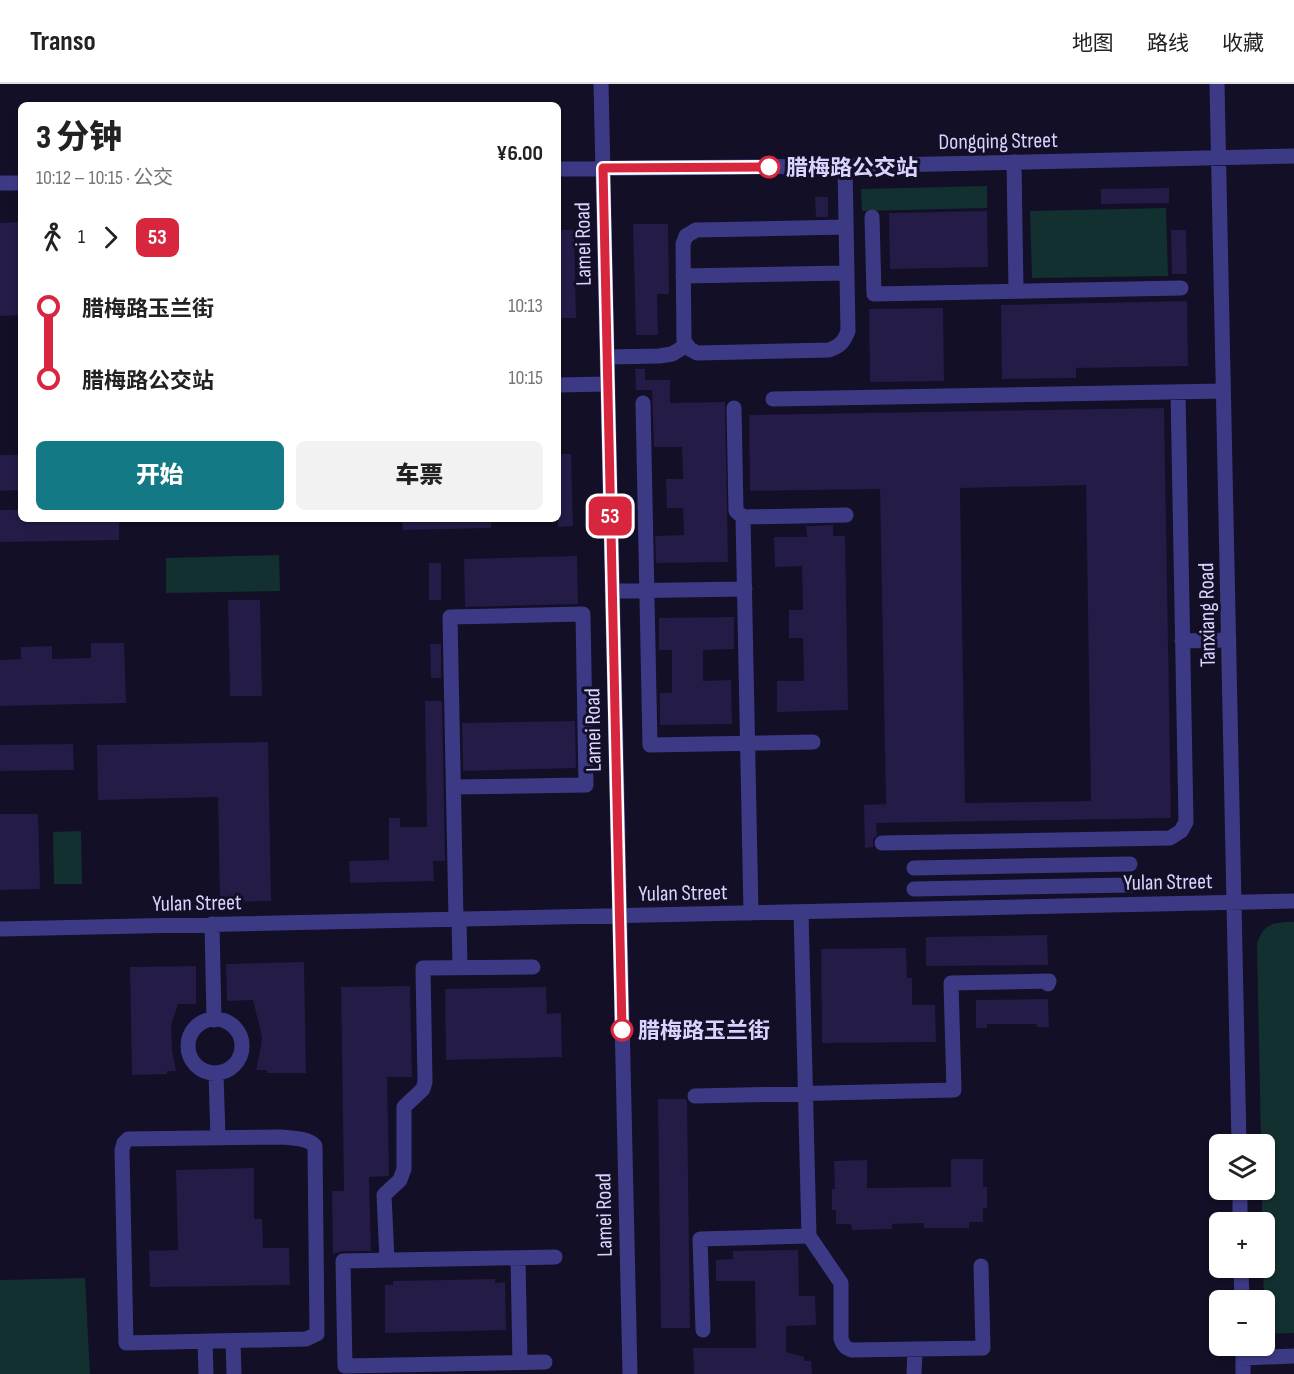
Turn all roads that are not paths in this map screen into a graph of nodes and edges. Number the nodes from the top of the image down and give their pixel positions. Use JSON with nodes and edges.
{"nodes":[{"id":1,"x":601,"y":84,"type":"edge"},
{"id":2,"x":1217,"y":84,"type":"edge"},
{"id":3,"x":1294,"y":156,"type":"edge"},
{"id":4,"x":1218,"y":158,"type":"junction"},
{"id":5,"x":1014,"y":162,"type":"junction"},
{"id":6,"x":845,"y":166,"type":"junction"},
{"id":7,"x":603,"y":168,"type":"junction"},
{"id":8,"x":561,"y":169,"type":"edge"},
{"id":9,"x":0,"y":183,"type":"edge"},
{"id":10,"x":18,"y":183,"type":"edge"},
{"id":11,"x":872,"y":217,"type":"dead end"},
{"id":12,"x":846,"y":227,"type":"junction"},
{"id":13,"x":847,"y":273,"type":"junction"},
{"id":14,"x":683,"y":276,"type":"junction"},
{"id":15,"x":1181,"y":288,"type":"dead end"},
{"id":16,"x":1016,"y":291,"type":"junction"},
{"id":17,"x":687,"y":345,"type":"junction"},
{"id":18,"x":607,"y":357,"type":"junction"},
{"id":19,"x":607,"y":384,"type":"junction"},
{"id":20,"x":561,"y":385,"type":"edge"},
{"id":21,"x":1223,"y":391,"type":"junction"},
{"id":22,"x":1178,"y":392,"type":"junction"},
{"id":23,"x":773,"y":399,"type":"dead end"},
{"id":24,"x":643,"y":403,"type":"dead end"},
{"id":25,"x":734,"y":408,"type":"dead end"},
{"id":26,"x":846,"y":515,"type":"dead end"},
{"id":27,"x":743,"y":518,"type":"junction"},
{"id":28,"x":745,"y":589,"type":"junction"},
{"id":29,"x":612,"y":591,"type":"junction"},
{"id":30,"x":647,"y":591,"type":"junction"},
{"id":31,"x":1229,"y":640,"type":"junction"},
{"id":32,"x":1182,"y":641,"type":"junction"},
{"id":33,"x":813,"y":742,"type":"dead end"},
{"id":34,"x":748,"y":743,"type":"junction"},
{"id":35,"x":453,"y":787,"type":"junction"},
{"id":36,"x":1129,"y":839,"type":"junction"},
{"id":37,"x":882,"y":843,"type":"dead end"},
{"id":38,"x":914,"y":843,"type":"junction"},
{"id":39,"x":1130,"y":864,"type":"junction"},
{"id":40,"x":914,"y":868,"type":"junction"},
{"id":41,"x":1130,"y":885,"type":"junction"},
{"id":42,"x":914,"y":889,"type":"junction"},
{"id":43,"x":1294,"y":901,"type":"edge"},
{"id":44,"x":1234,"y":902,"type":"junction"},
{"id":45,"x":1131,"y":904,"type":"junction"},
{"id":46,"x":915,"y":909,"type":"junction"},
{"id":47,"x":801,"y":912,"type":"junction"},
{"id":48,"x":751,"y":913,"type":"junction"},
{"id":49,"x":619,"y":916,"type":"junction"},
{"id":50,"x":458,"y":919,"type":"junction"},
{"id":51,"x":212,"y":924,"type":"junction"},
{"id":52,"x":0,"y":928,"type":"edge"},
{"id":53,"x":533,"y":967,"type":"dead end"},
{"id":54,"x":460,"y":968,"type":"junction"},
{"id":55,"x":1048,"y":984,"type":"dead end"},
{"id":56,"x":214,"y":1020,"type":"junction"},
{"id":57,"x":216,"y":1073,"type":"junction"},
{"id":58,"x":805,"y":1094,"type":"junction"},
{"id":59,"x":695,"y":1096,"type":"dead end"},
{"id":60,"x":1239,"y":1134,"type":"edge"},
{"id":61,"x":218,"y":1138,"type":"junction"},
{"id":62,"x":809,"y":1236,"type":"junction"},
{"id":63,"x":555,"y":1257,"type":"dead end"},
{"id":64,"x":518,"y":1258,"type":"junction"},
{"id":65,"x":387,"y":1260,"type":"junction"},
{"id":66,"x":981,"y":1266,"type":"dead end"},
{"id":67,"x":703,"y":1329,"type":"dead end"},
{"id":68,"x":205,"y":1341,"type":"junction"},
{"id":69,"x":233,"y":1341,"type":"junction"},
{"id":70,"x":915,"y":1349,"type":"junction"},
{"id":71,"x":1275,"y":1355,"type":"edge"},
{"id":72,"x":1243,"y":1356,"type":"edge"},
{"id":73,"x":1294,"y":1356,"type":"edge"},
{"id":74,"x":520,"y":1362,"type":"junction"},
{"id":75,"x":545,"y":1362,"type":"dead end"},
{"id":76,"x":448,"y":1369,"type":"edge"},
{"id":77,"x":206,"y":1374,"type":"edge"},
{"id":78,"x":234,"y":1374,"type":"edge"},
{"id":79,"x":630,"y":1374,"type":"edge"},
{"id":80,"x":914,"y":1374,"type":"edge"},
{"id":81,"x":1243,"y":1374,"type":"edge"}],
"edges":[{"from":1,"to":7,"type":"street","name":"Lamei Road"},
{"from":2,"to":4,"type":"street","name":"Tanxiang Road"},
{"from":3,"to":4,"type":"street","name":"Dongqing Street"},
{"from":4,"to":5,"type":"street","name":"Dongqing Street"},
{"from":4,"to":21,"type":"street","name":"Tanxiang Road"},
{"from":5,"to":6,"type":"street","name":"Dongqing Street"},
{"from":5,"to":16,"type":"street"},
{"from":6,"to":7,"type":"street","name":"Dongqing Street"},
{"from":6,"to":12,"type":"street"},
{"from":7,"to":8,"type":"street","name":"Dongqing Street"},
{"from":7,"to":18,"type":"street","name":"Lamei Road"},
{"from":9,"to":10,"type":"street"},
{"from":11,"to":16,"type":"street"},
{"from":12,"to":13,"type":"street"},
{"from":12,"to":14,"type":"street"},
{"from":13,"to":14,"type":"street"},
{"from":13,"to":17,"type":"street"},
{"from":14,"to":17,"type":"street"},
{"from":15,"to":16,"type":"street"},
{"from":17,"to":18,"type":"street"},
{"from":18,"to":19,"type":"street","name":"Lamei Road"},
{"from":19,"to":20,"type":"street"},
{"from":19,"to":29,"type":"street","name":"Lamei Road"},
{"from":21,"to":22,"type":"street"},
{"from":21,"to":31,"type":"street","name":"Tanxiang Road"},
{"from":22,"to":23,"type":"street"},
{"from":22,"to":32,"type":"street"},
{"from":24,"to":30,"type":"street"},
{"from":25,"to":27,"type":"street"},
{"from":26,"to":27,"type":"street"},
{"from":27,"to":28,"type":"street"},
{"from":28,"to":30,"type":"street"},
{"from":28,"to":34,"type":"street"},
{"from":29,"to":30,"type":"street"},
{"from":29,"to":49,"type":"street","name":"Lamei Road"},
{"from":30,"to":34,"type":"street"},
{"from":31,"to":32,"type":"street"},
{"from":31,"to":44,"type":"street","name":"Tanxiang Road"},
{"from":32,"to":36,"type":"street"},
{"from":33,"to":34,"type":"street"},
{"from":34,"to":48,"type":"street"},
{"from":35,"to":35,"type":"street"},
{"from":35,"to":50,"type":"street"},
{"from":36,"to":38,"type":"street"},
{"from":36,"to":39,"type":"street"},
{"from":37,"to":38,"type":"street"},
{"from":38,"to":40,"type":"street"},
{"from":39,"to":40,"type":"street"},
{"from":39,"to":41,"type":"street"},
{"from":40,"to":42,"type":"street"},
{"from":41,"to":42,"type":"street"},
{"from":41,"to":45,"type":"street"},
{"from":42,"to":46,"type":"street"},
{"from":43,"to":44,"type":"street","name":"Yulan Street"},
{"from":44,"to":45,"type":"street","name":"Yulan Street"},
{"from":44,"to":60,"type":"street","name":"Tanxiang Road"},
{"from":45,"to":46,"type":"street","name":"Yulan Street"},
{"from":46,"to":47,"type":"street","name":"Yulan Street"},
{"from":47,"to":48,"type":"street","name":"Yulan Street"},
{"from":47,"to":58,"type":"street"},
{"from":48,"to":49,"type":"street","name":"Yulan Street"},
{"from":49,"to":50,"type":"street","name":"Yulan Street"},
{"from":49,"to":79,"type":"street","name":"Lamei Road"},
{"from":50,"to":51,"type":"street","name":"Yulan Street"},
{"from":50,"to":54,"type":"street"},
{"from":51,"to":52,"type":"street","name":"Yulan Street"},
{"from":51,"to":56,"type":"street"},
{"from":53,"to":54,"type":"street"},
{"from":54,"to":65,"type":"street"},
{"from":55,"to":58,"type":"street"},
{"from":56,"to":57,"type":"street"},
{"from":56,"to":57,"type":"street"},
{"from":57,"to":61,"type":"street"},
{"from":58,"to":59,"type":"street"},
{"from":58,"to":62,"type":"street"},
{"from":61,"to":68,"type":"street"},
{"from":61,"to":69,"type":"street"},
{"from":62,"to":67,"type":"street"},
{"from":62,"to":70,"type":"street"},
{"from":63,"to":64,"type":"street"},
{"from":64,"to":65,"type":"street"},
{"from":64,"to":74,"type":"street"},
{"from":65,"to":76,"type":"street"},
{"from":66,"to":70,"type":"street"},
{"from":68,"to":69,"type":"street"},
{"from":68,"to":77,"type":"street"},
{"from":69,"to":78,"type":"street"},
{"from":70,"to":80,"type":"street"},
{"from":71,"to":73,"type":"street"},
{"from":72,"to":81,"type":"street"},
{"from":74,"to":75,"type":"street"},
{"from":74,"to":76,"type":"street"}]}
